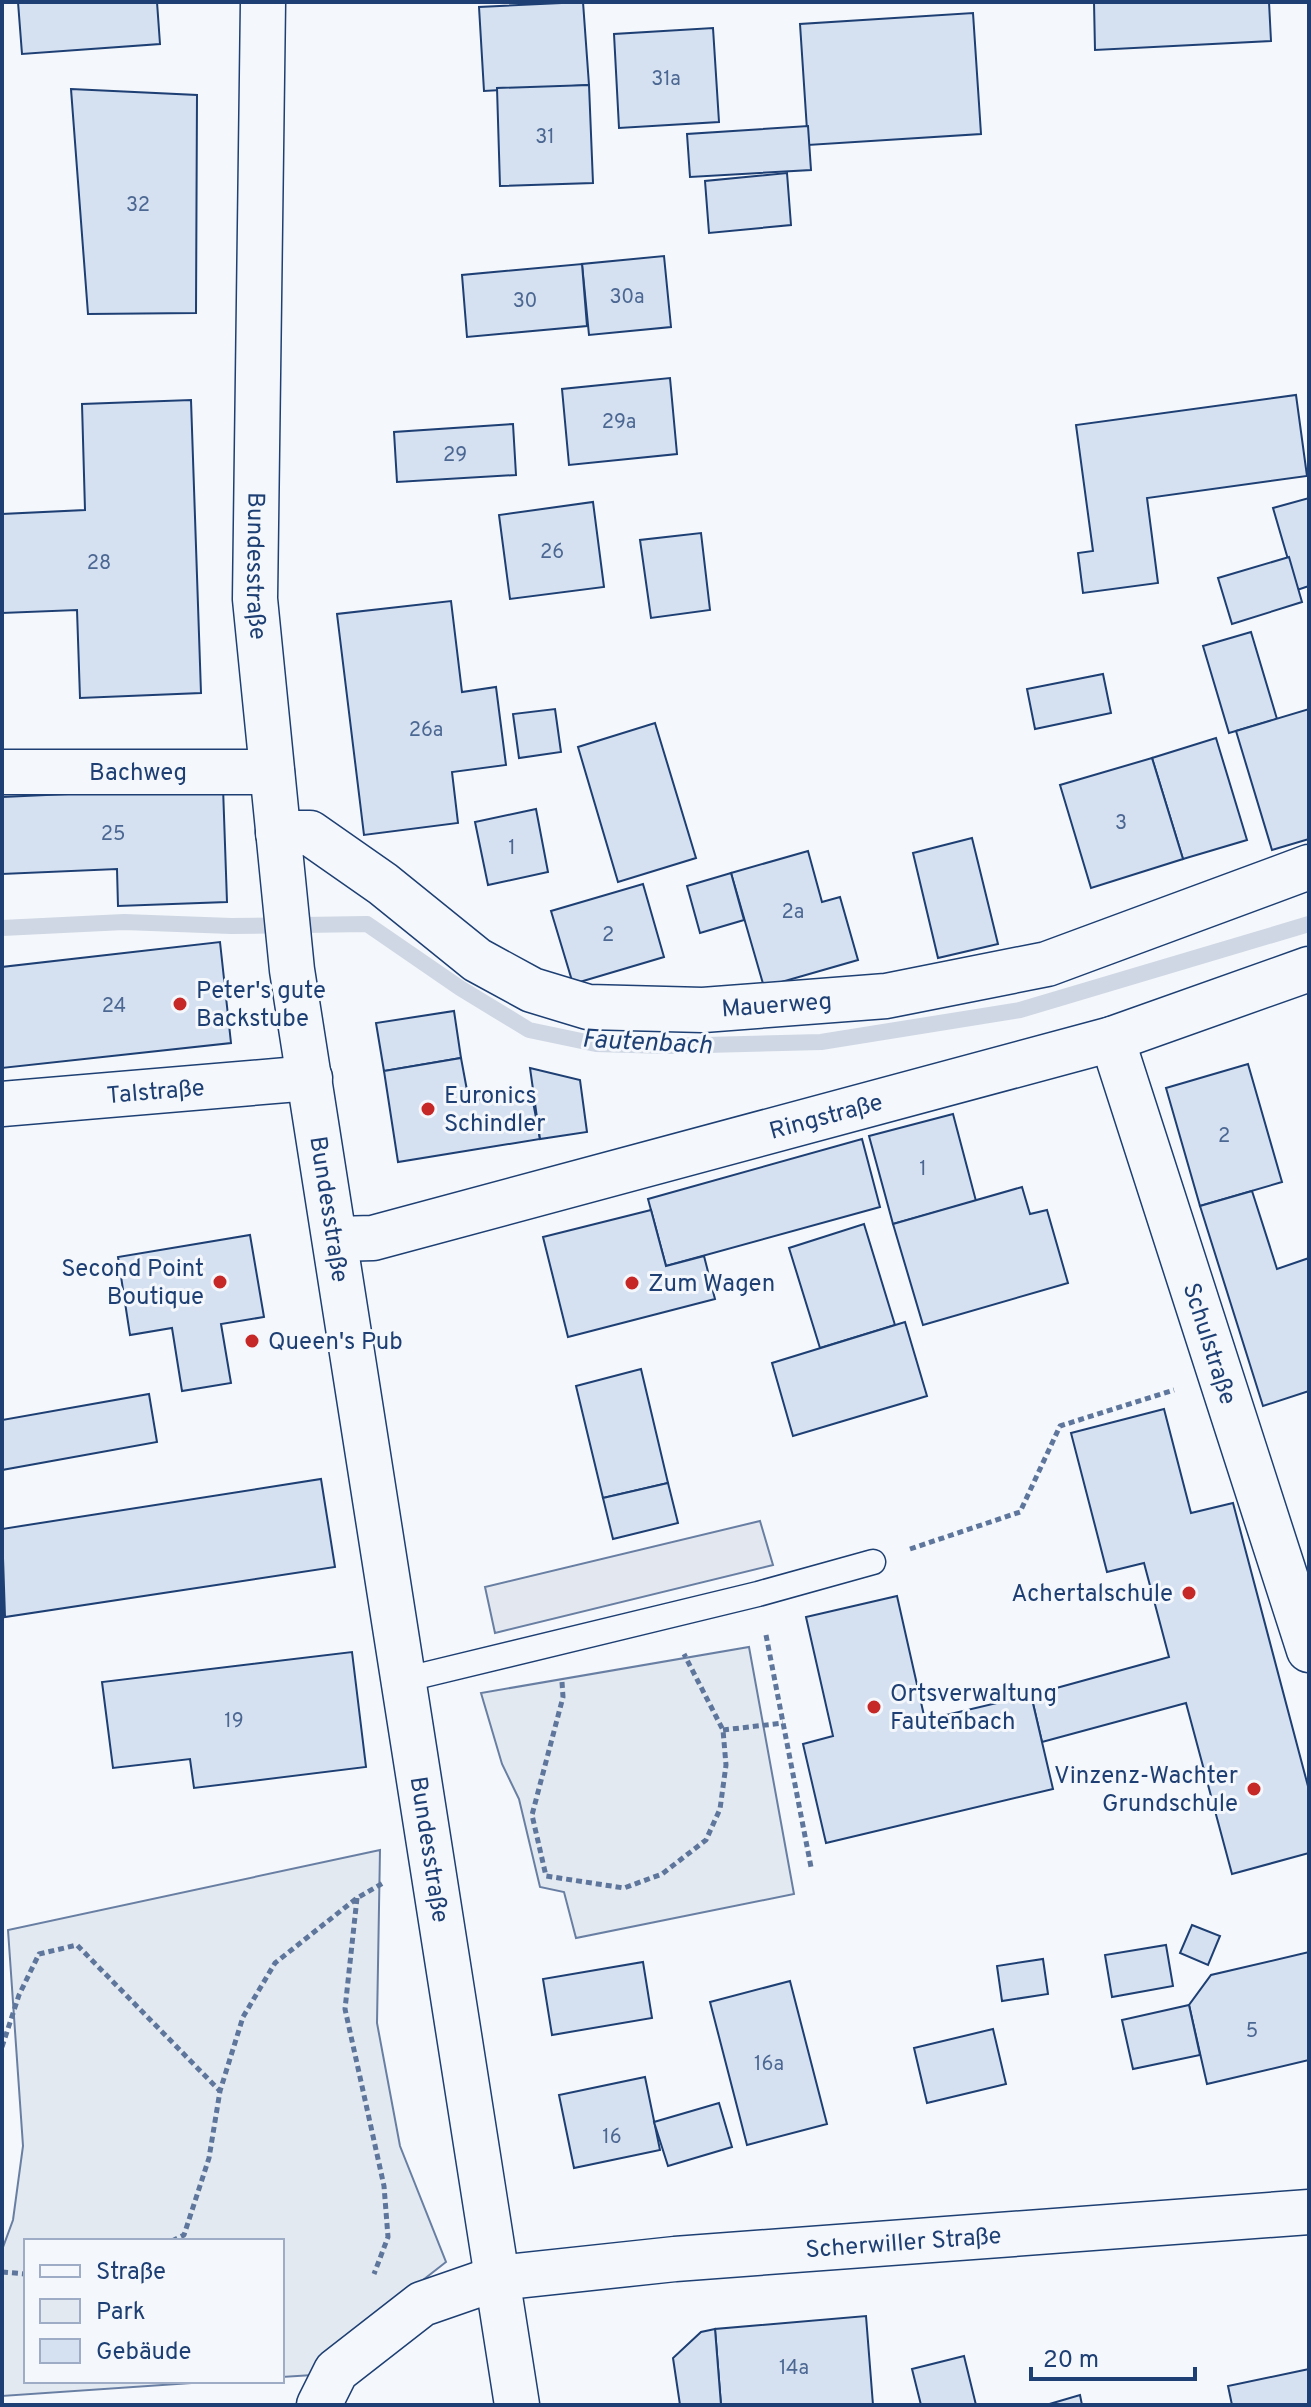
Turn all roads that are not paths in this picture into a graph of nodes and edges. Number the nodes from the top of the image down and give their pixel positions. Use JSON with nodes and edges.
{"nodes":[{"id":1,"x":263,"y":2,"type":"edge"},
{"id":2,"x":2,"y":772,"type":"edge"},
{"id":3,"x":272,"y":772,"type":"junction"},
{"id":4,"x":278,"y":833,"type":"junction"},
{"id":5,"x":1309,"y":867,"type":"edge"},
{"id":6,"x":1309,"y":969,"type":"edge"},
{"id":7,"x":1112,"y":1039,"type":"junction"},
{"id":8,"x":310,"y":1078,"type":"junction"},
{"id":9,"x":2,"y":1104,"type":"edge"},
{"id":10,"x":336,"y":1239,"type":"junction"},
{"id":11,"x":873,"y":1562,"type":"road end"},
{"id":12,"x":1309,"y":1650,"type":"edge"},
{"id":13,"x":403,"y":1680,"type":"junction"},
{"id":14,"x":1309,"y":2212,"type":"edge"},
{"id":15,"x":497,"y":2278,"type":"junction"},
{"id":16,"x":319,"y":2405,"type":"edge"},
{"id":17,"x":517,"y":2405,"type":"edge"}],
"edges":[{"from":1,"to":3,"type":"street","name":"Bundesstraße"},
{"from":2,"to":3,"type":"street","name":"Bachweg"},
{"from":3,"to":4,"type":"street","name":"Bundesstraße"},
{"from":4,"to":5,"type":"street","name":"Mauerweg"},
{"from":4,"to":8,"type":"street","name":"Bundesstraße"},
{"from":6,"to":7,"type":"street","name":"Ringstraße"},
{"from":7,"to":10,"type":"street","name":"Ringstraße"},
{"from":7,"to":12,"type":"street","name":"Schulstraße"},
{"from":8,"to":9,"type":"street","name":"Talstraße"},
{"from":8,"to":10,"type":"street","name":"Bundesstraße"},
{"from":10,"to":13,"type":"street","name":"Bundesstraße"},
{"from":11,"to":13,"type":"lane"},
{"from":13,"to":15,"type":"street","name":"Bundesstraße"},
{"from":14,"to":15,"type":"street","name":"Scherwiller Straße"},
{"from":15,"to":16,"type":"street","name":"Scherwiller Straße"},
{"from":15,"to":17,"type":"street","name":"Bundesstraße"}]}
